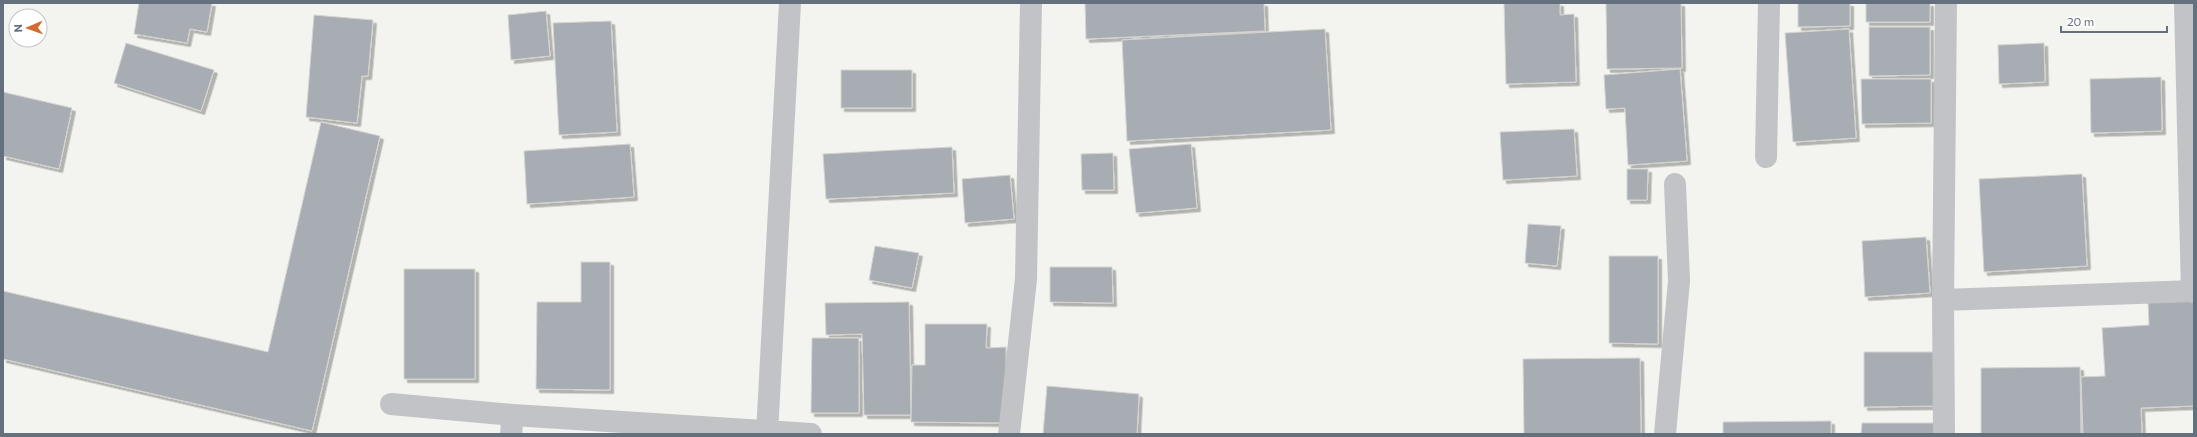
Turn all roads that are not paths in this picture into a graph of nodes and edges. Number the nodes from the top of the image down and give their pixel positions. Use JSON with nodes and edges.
{"nodes":[{"id":1,"x":790,"y":3,"type":"edge"},
{"id":2,"x":1031,"y":3,"type":"edge"},
{"id":3,"x":1768,"y":3,"type":"edge"},
{"id":4,"x":1946,"y":3,"type":"edge"},
{"id":5,"x":2184,"y":3,"type":"edge"},
{"id":6,"x":2190,"y":60,"type":"edge"},
{"id":7,"x":1766,"y":157,"type":"dead end"},
{"id":8,"x":1675,"y":184,"type":"dead end"},
{"id":9,"x":2193,"y":292,"type":"edge"},
{"id":10,"x":1943,"y":300,"type":"junction"},
{"id":11,"x":391,"y":404,"type":"dead end"},
{"id":12,"x":512,"y":424,"type":"edge"},
{"id":13,"x":767,"y":432,"type":"edge"},
{"id":14,"x":811,"y":434,"type":"edge"},
{"id":15,"x":1009,"y":434,"type":"edge"},
{"id":16,"x":1665,"y":434,"type":"edge"},
{"id":17,"x":1944,"y":434,"type":"edge"}],
"edges":[{"from":1,"to":13,"type":"street"},
{"from":2,"to":15,"type":"street"},
{"from":3,"to":7,"type":"street"},
{"from":4,"to":10,"type":"street"},
{"from":5,"to":6,"type":"street"},
{"from":6,"to":9,"type":"street"},
{"from":8,"to":16,"type":"street"},
{"from":9,"to":10,"type":"street"},
{"from":10,"to":17,"type":"street"},
{"from":11,"to":12,"type":"street"},
{"from":12,"to":13,"type":"street"},
{"from":13,"to":14,"type":"street"}]}
